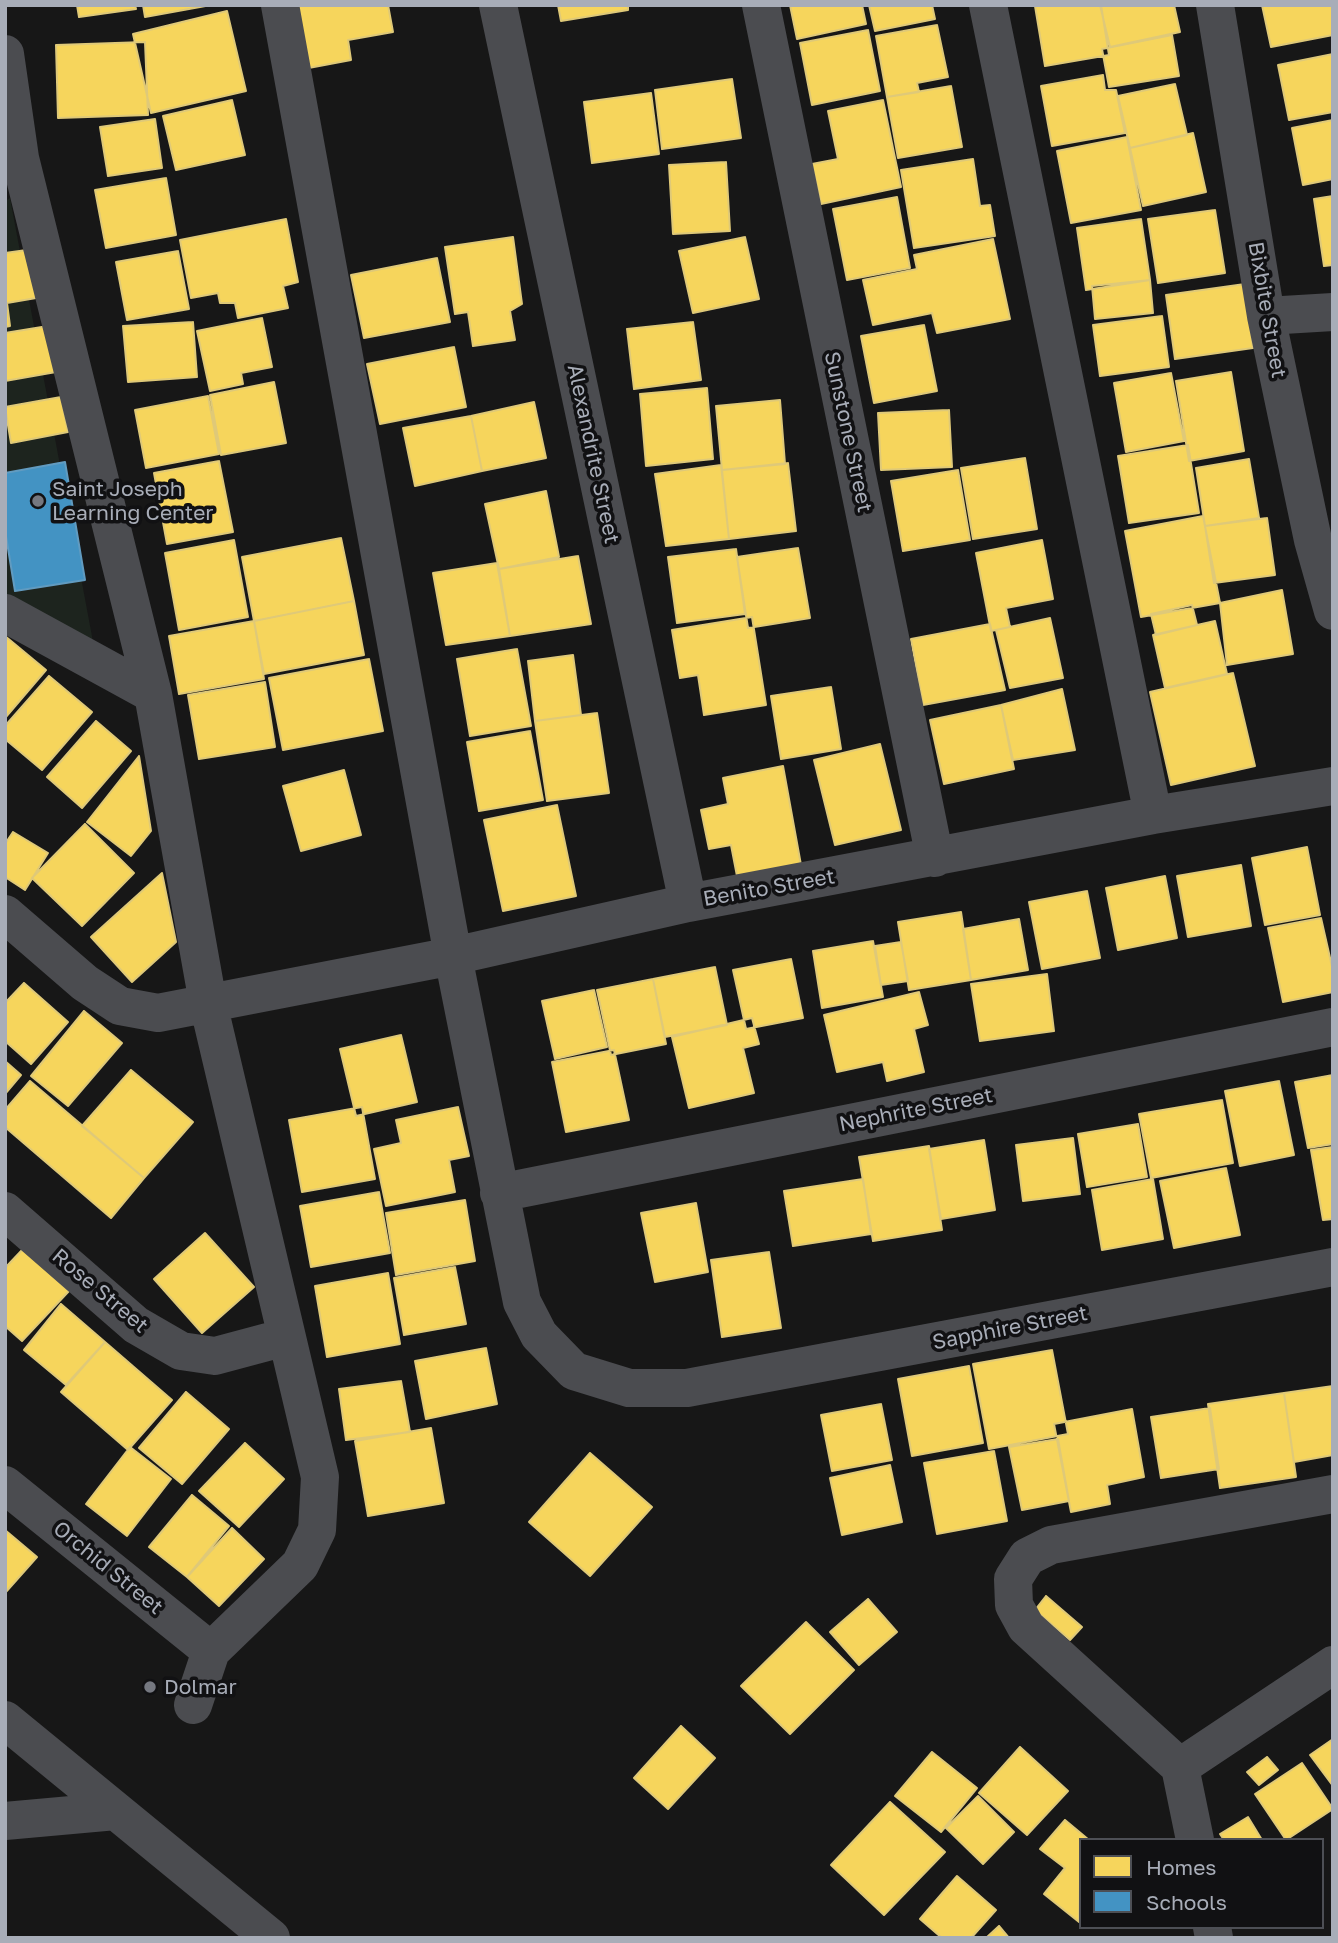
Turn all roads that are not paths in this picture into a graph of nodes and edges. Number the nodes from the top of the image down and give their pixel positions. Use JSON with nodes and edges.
{"nodes":[{"id":1,"x":280,"y":5,"type":"edge"},
{"id":2,"x":498,"y":5,"type":"edge"},
{"id":3,"x":761,"y":5,"type":"edge"},
{"id":4,"x":988,"y":5,"type":"edge"},
{"id":5,"x":1215,"y":5,"type":"edge"},
{"id":6,"x":5,"y":54,"type":"edge"},
{"id":7,"x":1333,"y":312,"type":"edge"},
{"id":8,"x":1266,"y":316,"type":"junction"},
{"id":9,"x":1323,"y":540,"type":"edge"},
{"id":10,"x":1333,"y":611,"type":"edge"},
{"id":11,"x":5,"y":614,"type":"edge"},
{"id":12,"x":153,"y":694,"type":"junction"},
{"id":13,"x":1333,"y":786,"type":"edge"},
{"id":14,"x":1153,"y":815,"type":"junction"},
{"id":15,"x":935,"y":858,"type":"junction"},
{"id":16,"x":688,"y":903,"type":"junction"},
{"id":17,"x":5,"y":914,"type":"edge"},
{"id":18,"x":453,"y":956,"type":"junction"},
{"id":19,"x":208,"y":1003,"type":"junction"},
{"id":20,"x":1333,"y":1027,"type":"edge"},
{"id":21,"x":499,"y":1193,"type":"junction"},
{"id":22,"x":5,"y":1210,"type":"edge"},
{"id":23,"x":1333,"y":1267,"type":"edge"},
{"id":24,"x":286,"y":1337,"type":"junction"},
{"id":25,"x":5,"y":1485,"type":"edge"},
{"id":26,"x":1333,"y":1494,"type":"edge"},
{"id":27,"x":211,"y":1651,"type":"junction"},
{"id":28,"x":1333,"y":1665,"type":"edge"},
{"id":29,"x":193,"y":1705,"type":"dead end"},
{"id":30,"x":5,"y":1720,"type":"edge"},
{"id":31,"x":1180,"y":1767,"type":"junction"},
{"id":32,"x":116,"y":1811,"type":"junction"},
{"id":33,"x":5,"y":1821,"type":"edge"},
{"id":34,"x":1195,"y":1838,"type":"edge"},
{"id":35,"x":271,"y":1938,"type":"edge"}],
"edges":[{"from":1,"to":18,"type":"street","name":"Sapphire Street"},
{"from":2,"to":16,"type":"street","name":"Alexandrite Street"},
{"from":3,"to":15,"type":"street","name":"Sunstone Street"},
{"from":4,"to":14,"type":"street"},
{"from":5,"to":8,"type":"street","name":"Bixbite Street"},
{"from":6,"to":12,"type":"street"},
{"from":7,"to":8,"type":"street"},
{"from":8,"to":9,"type":"street","name":"Bixbite Street"},
{"from":9,"to":10,"type":"street","name":"Bixbite Street"},
{"from":11,"to":12,"type":"street"},
{"from":12,"to":19,"type":"street"},
{"from":13,"to":14,"type":"street","name":"Benito Street"},
{"from":14,"to":15,"type":"street","name":"Benito Street"},
{"from":15,"to":16,"type":"street","name":"Benito Street"},
{"from":16,"to":18,"type":"street","name":"Benito Street"},
{"from":17,"to":19,"type":"street","name":"Benito Street"},
{"from":18,"to":19,"type":"street","name":"Benito Street"},
{"from":18,"to":21,"type":"street","name":"Sapphire Street"},
{"from":19,"to":24,"type":"street"},
{"from":20,"to":21,"type":"street","name":"Nephrite Street"},
{"from":21,"to":23,"type":"street","name":"Sapphire Street"},
{"from":22,"to":24,"type":"street","name":"Rose Street"},
{"from":24,"to":27,"type":"street"},
{"from":25,"to":27,"type":"street","name":"Orchid Street"},
{"from":26,"to":31,"type":"street"},
{"from":27,"to":29,"type":"street"},
{"from":28,"to":31,"type":"street"},
{"from":30,"to":32,"type":"street"},
{"from":31,"to":34,"type":"street"},
{"from":32,"to":33,"type":"street"},
{"from":32,"to":35,"type":"street"}]}
